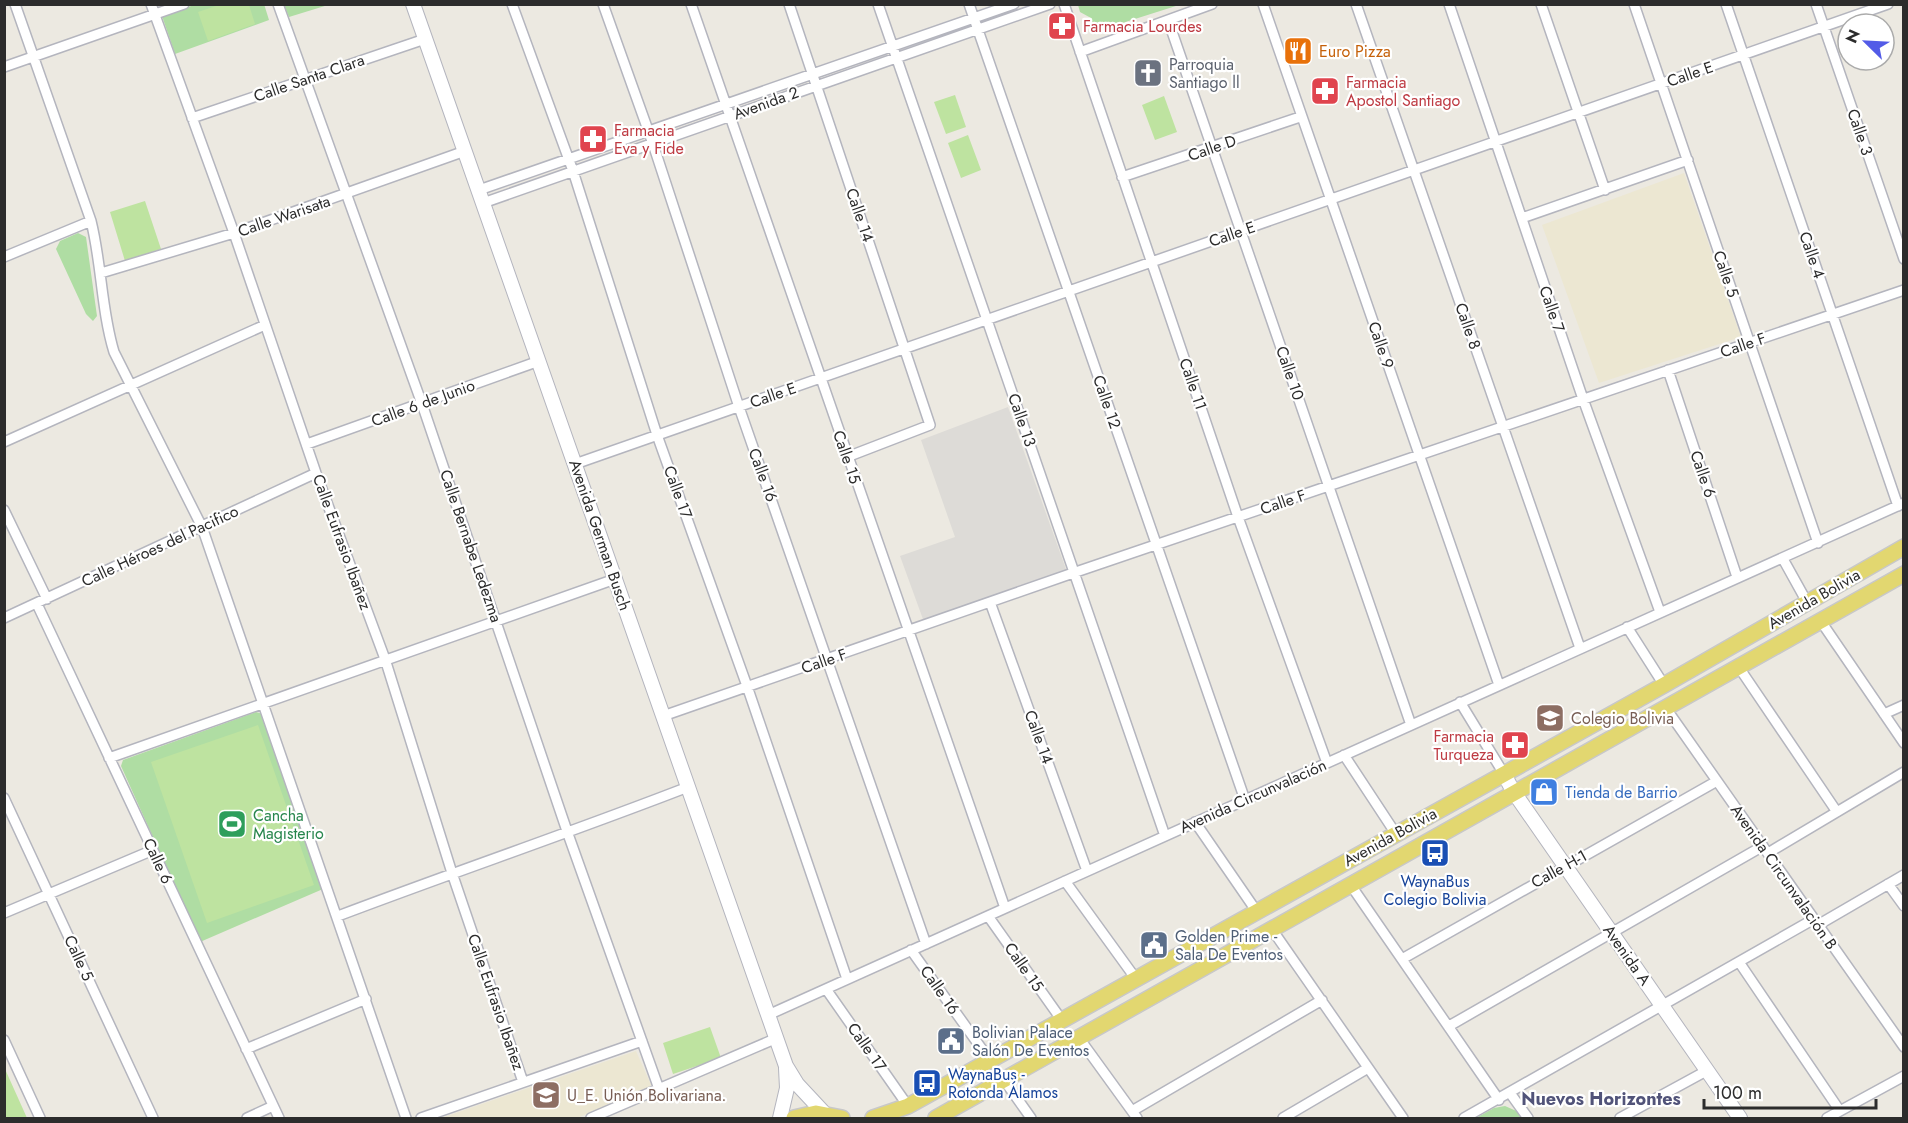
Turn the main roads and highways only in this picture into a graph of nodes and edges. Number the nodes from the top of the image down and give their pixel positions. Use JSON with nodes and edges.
{"nodes":[{"id":1,"x":413,"y":4,"type":"edge"},
{"id":2,"x":1904,"y":547,"type":"edge"},
{"id":3,"x":1904,"y":574,"type":"edge"},
{"id":4,"x":1504,"y":774,"type":"junction"},
{"id":5,"x":1513,"y":791,"type":"junction"},
{"id":6,"x":786,"y":1066,"type":"junction"},
{"id":7,"x":825,"y":1114,"type":"junction"},
{"id":8,"x":780,"y":1119,"type":"edge"},
{"id":9,"x":794,"y":1119,"type":"edge"},
{"id":10,"x":842,"y":1119,"type":"edge"},
{"id":11,"x":873,"y":1119,"type":"edge"},
{"id":12,"x":936,"y":1119,"type":"edge"},
{"id":13,"x":1740,"y":1119,"type":"edge"}],
"edges":[{"from":1,"to":6,"type":"main road","name":"Avenida German Busch"},
{"from":2,"to":4,"type":"main road","name":"Avenida Bolivia"},
{"from":3,"to":5,"type":"main road","name":"Avenida Bolivia"},
{"from":4,"to":5,"type":"main road","name":"Avenida A"},
{"from":4,"to":11,"type":"main road","name":"Avenida Bolivia"},
{"from":5,"to":12,"type":"main road","name":"Avenida Bolivia"},
{"from":5,"to":13,"type":"main road","name":"Avenida A"},
{"from":6,"to":7,"type":"main road","name":"Avenida German Busch"},
{"from":6,"to":8,"type":"main road","name":"Avenida German Busch"},
{"from":7,"to":9,"type":"main road"},
{"from":7,"to":10,"type":"main road"}]}
